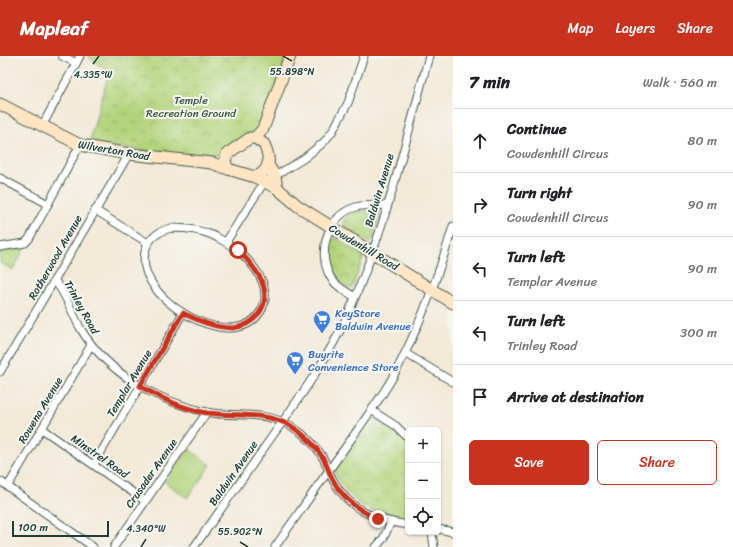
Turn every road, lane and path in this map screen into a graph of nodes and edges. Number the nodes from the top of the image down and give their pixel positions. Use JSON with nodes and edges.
{"nodes":[{"id":1,"x":62,"y":56,"type":"edge"},
{"id":2,"x":80,"y":56,"type":"edge"},
{"id":3,"x":290,"y":56,"type":"edge"},
{"id":4,"x":364,"y":56,"type":"edge"},
{"id":5,"x":429,"y":56,"type":"edge"},
{"id":6,"x":76,"y":63,"type":"junction"},
{"id":7,"x":0,"y":104,"type":"edge"},
{"id":8,"x":42,"y":126,"type":"junction"},
{"id":9,"x":259,"y":141,"type":"junction"},
{"id":10,"x":80,"y":145,"type":"junction"},
{"id":11,"x":128,"y":154,"type":"junction"},
{"id":12,"x":226,"y":156,"type":"junction"},
{"id":13,"x":212,"y":163,"type":"junction"},
{"id":14,"x":268,"y":165,"type":"junction"},
{"id":15,"x":228,"y":169,"type":"junction"},
{"id":16,"x":0,"y":178,"type":"edge"},
{"id":17,"x":266,"y":179,"type":"junction"},
{"id":18,"x":48,"y":204,"type":"junction"},
{"id":19,"x":387,"y":205,"type":"junction"},
{"id":20,"x":95,"y":210,"type":"junction"},
{"id":21,"x":453,"y":226,"type":"edge"},
{"id":22,"x":331,"y":228,"type":"junction"},
{"id":23,"x":226,"y":242,"type":"junction"},
{"id":24,"x":148,"y":243,"type":"junction"},
{"id":25,"x":0,"y":247,"type":"edge"},
{"id":26,"x":372,"y":253,"type":"junction"},
{"id":27,"x":54,"y":280,"type":"junction"},
{"id":28,"x":432,"y":290,"type":"junction"},
{"id":29,"x":355,"y":297,"type":"junction"},
{"id":30,"x":453,"y":303,"type":"edge"},
{"id":31,"x":183,"y":313,"type":"junction"},
{"id":32,"x":91,"y":345,"type":"junction"},
{"id":33,"x":405,"y":353,"type":"junction"},
{"id":34,"x":0,"y":372,"type":"edge"},
{"id":35,"x":453,"y":382,"type":"edge"},
{"id":36,"x":140,"y":386,"type":"junction"},
{"id":37,"x":371,"y":410,"type":"junction"},
{"id":38,"x":207,"y":412,"type":"junction"},
{"id":39,"x":283,"y":422,"type":"junction"},
{"id":40,"x":42,"y":429,"type":"junction"},
{"id":41,"x":405,"y":435,"type":"edge"},
{"id":42,"x":94,"y":464,"type":"junction"},
{"id":43,"x":329,"y":471,"type":"junction"},
{"id":44,"x":0,"y":481,"type":"edge"},
{"id":45,"x":8,"y":486,"type":"junction"},
{"id":46,"x":145,"y":501,"type":"junction"},
{"id":47,"x":391,"y":522,"type":"junction"},
{"id":48,"x":405,"y":524,"type":"edge"},
{"id":49,"x":441,"y":530,"type":"edge"},
{"id":50,"x":453,"y":532,"type":"edge"},
{"id":51,"x":432,"y":535,"type":"edge"},
{"id":52,"x":93,"y":547,"type":"edge"},
{"id":53,"x":114,"y":547,"type":"edge"},
{"id":54,"x":194,"y":547,"type":"edge"},
{"id":55,"x":275,"y":547,"type":"edge"},
{"id":56,"x":376,"y":547,"type":"edge"},
{"id":57,"x":434,"y":547,"type":"edge"}],
"edges":[{"from":1,"to":6,"type":"street"},
{"from":2,"to":6,"type":"street"},
{"from":3,"to":9,"type":"street"},
{"from":4,"to":17,"type":"street"},
{"from":5,"to":19,"type":"street","name":"Baldwin Avenue"},
{"from":6,"to":8,"type":"street"},
{"from":7,"to":8,"type":"street","name":"Wilverton Road"},
{"from":8,"to":10,"type":"street","name":"Wilverton Road"},
{"from":9,"to":12,"type":"street"},
{"from":9,"to":14,"type":"street"},
{"from":10,"to":11,"type":"street","name":"Wilverton Road"},
{"from":10,"to":18,"type":"street"},
{"from":11,"to":13,"type":"street","name":"Wilverton Road"},
{"from":11,"to":20,"type":"street","name":"Rotherwood Avenue"},
{"from":12,"to":13,"type":"street"},
{"from":12,"to":15,"type":"street"},
{"from":13,"to":15,"type":"street","name":"Wilverton Road"},
{"from":14,"to":17,"type":"street","name":"Cowdenhill Road"},
{"from":14,"to":17,"type":"street"},
{"from":15,"to":17,"type":"street","name":"Wilverton Road"},
{"from":16,"to":18,"type":"street"},
{"from":17,"to":22,"type":"street","name":"Cowdenhill Road"},
{"from":17,"to":23,"type":"street"},
{"from":18,"to":25,"type":"street"},
{"from":19,"to":22,"type":"street"},
{"from":19,"to":26,"type":"street","name":"Baldwin Avenue"},
{"from":20,"to":24,"type":"street"},
{"from":20,"to":27,"type":"street","name":"Rotherwood Avenue"},
{"from":21,"to":28,"type":"street"},
{"from":22,"to":26,"type":"street","name":"Cowdenhill Road"},
{"from":22,"to":29,"type":"street"},
{"from":23,"to":24,"type":"street"},
{"from":23,"to":31,"type":"street"},
{"from":24,"to":31,"type":"street"},
{"from":26,"to":28,"type":"street","name":"Cowdenhill Road"},
{"from":26,"to":29,"type":"street","name":"Baldwin Avenue"},
{"from":27,"to":32,"type":"street","name":"Trinley Road"},
{"from":27,"to":34,"type":"street","name":"Rotherwood Avenue"},
{"from":28,"to":30,"type":"street","name":"Cowdenhill Road"},
{"from":28,"to":33,"type":"street"},
{"from":29,"to":39,"type":"street","name":"Baldwin Avenue"},
{"from":31,"to":36,"type":"street","name":"Templar Avenue"},
{"from":32,"to":36,"type":"street","name":"Trinley Road"},
{"from":32,"to":40,"type":"street","name":"Rowena Avenue"},
{"from":33,"to":35,"type":"street"},
{"from":33,"to":37,"type":"street"},
{"from":36,"to":38,"type":"street","name":"Trinley Road"},
{"from":36,"to":42,"type":"street","name":"Templar Avenue"},
{"from":37,"to":41,"type":"street"},
{"from":37,"to":43,"type":"street"},
{"from":38,"to":39,"type":"street","name":"Trinley Road"},
{"from":38,"to":46,"type":"street","name":"Crusader Avenue"},
{"from":39,"to":43,"type":"street","name":"Trinley Road"},
{"from":39,"to":54,"type":"street","name":"Baldwin Avenue"},
{"from":40,"to":42,"type":"street","name":"Minstrel Road"},
{"from":40,"to":45,"type":"street","name":"Rowena Avenue"},
{"from":42,"to":46,"type":"street","name":"Minstrel Road"},
{"from":43,"to":47,"type":"street","name":"Trinley Road"},
{"from":43,"to":55,"type":"street"},
{"from":44,"to":45,"type":"street"},
{"from":45,"to":52,"type":"street"},
{"from":46,"to":53,"type":"street","name":"Crusader Avenue"},
{"from":47,"to":48,"type":"street","name":"Trinley Road"},
{"from":47,"to":56,"type":"street"},
{"from":49,"to":50,"type":"street"},
{"from":51,"to":57,"type":"street"}]}
